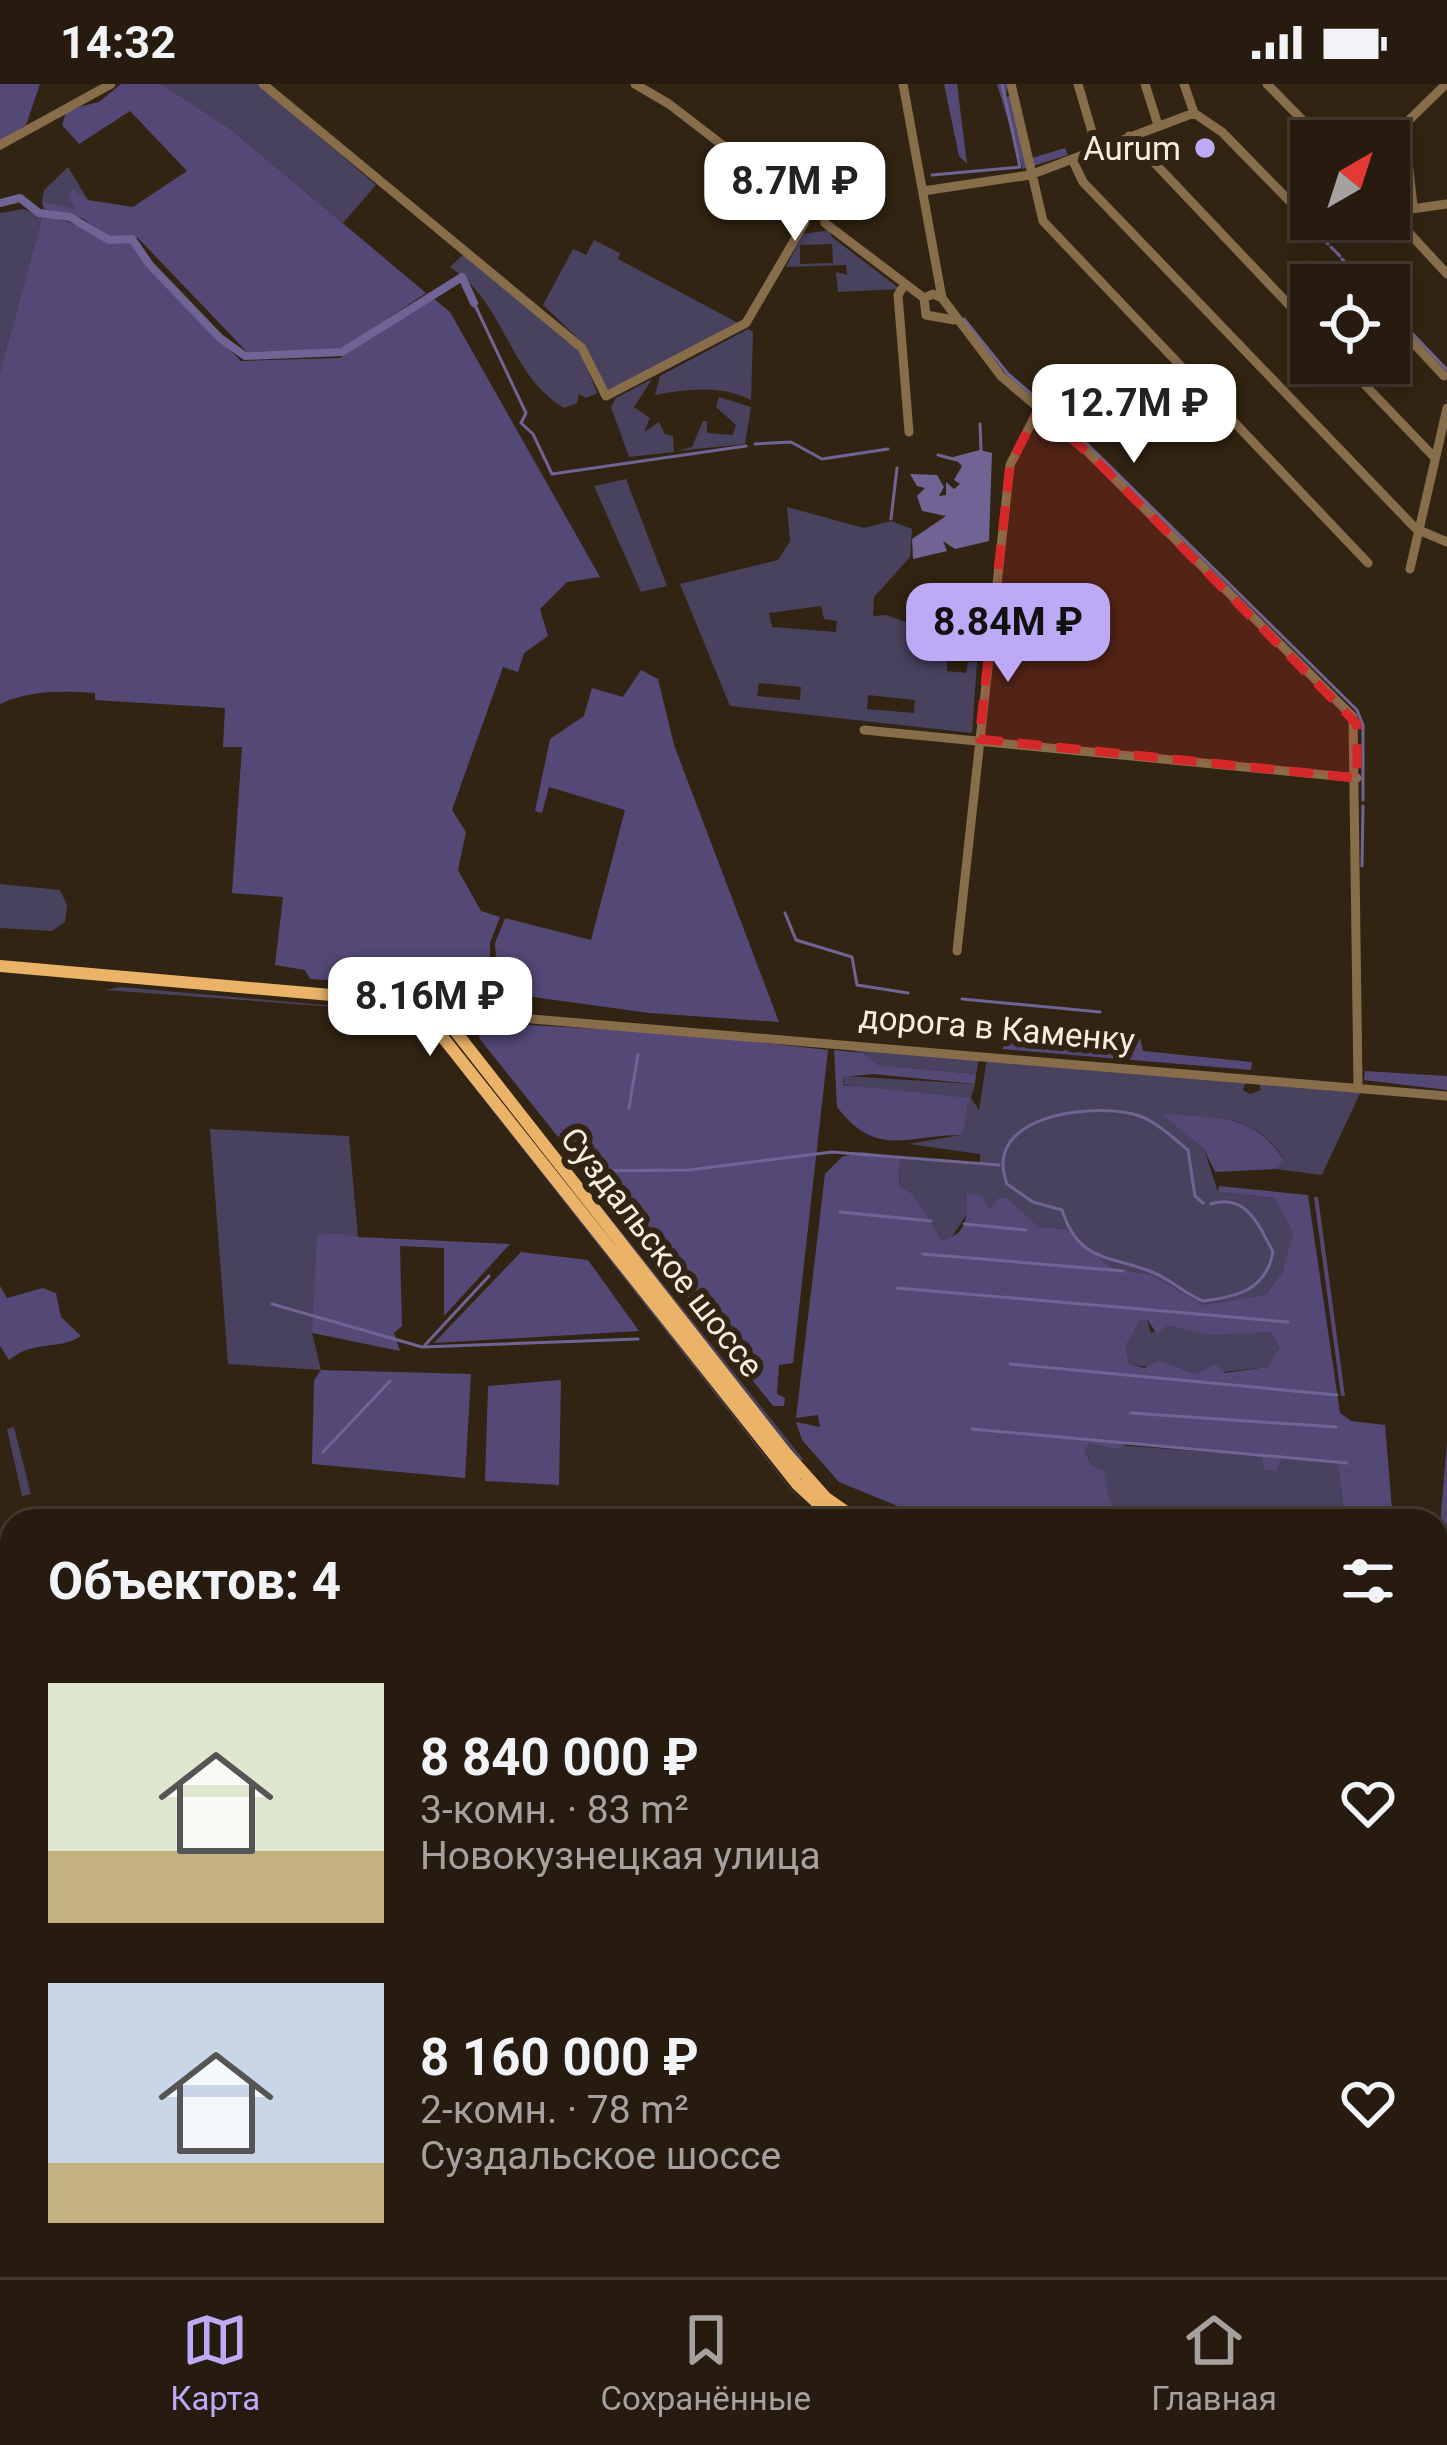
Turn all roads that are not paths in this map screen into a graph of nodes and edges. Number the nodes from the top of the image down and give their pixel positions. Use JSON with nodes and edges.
{"nodes":[{"id":1,"x":111,"y":84,"type":"edge"},
{"id":2,"x":263,"y":84,"type":"edge"},
{"id":3,"x":635,"y":84,"type":"edge"},
{"id":4,"x":660,"y":84,"type":"edge"},
{"id":5,"x":903,"y":84,"type":"edge"},
{"id":6,"x":1011,"y":84,"type":"edge"},
{"id":7,"x":1078,"y":84,"type":"edge"},
{"id":8,"x":1145,"y":84,"type":"edge"},
{"id":9,"x":1184,"y":84,"type":"edge"},
{"id":10,"x":1268,"y":84,"type":"edge"},
{"id":11,"x":1446,"y":84,"type":"edge"},
{"id":12,"x":661,"y":98,"type":"junction"},
{"id":13,"x":1194,"y":113,"type":"junction"},
{"id":14,"x":1303,"y":120,"type":"edge"},
{"id":15,"x":1158,"y":125,"type":"junction"},
{"id":16,"x":1129,"y":136,"type":"junction"},
{"id":17,"x":0,"y":145,"type":"edge"},
{"id":18,"x":1097,"y":148,"type":"junction"},
{"id":19,"x":1072,"y":159,"type":"junction"},
{"id":20,"x":1030,"y":175,"type":"junction"},
{"id":21,"x":923,"y":191,"type":"junction"},
{"id":22,"x":1290,"y":201,"type":"edge"},
{"id":23,"x":1447,"y":204,"type":"edge"},
{"id":24,"x":1413,"y":206,"type":"junction"},
{"id":25,"x":1410,"y":207,"type":"edge"},
{"id":26,"x":806,"y":216,"type":"junction"},
{"id":27,"x":825,"y":224,"type":"junction"},
{"id":28,"x":1410,"y":234,"type":"edge"},
{"id":29,"x":1447,"y":274,"type":"edge"},
{"id":30,"x":905,"y":284,"type":"junction"},
{"id":31,"x":935,"y":298,"type":"junction"},
{"id":32,"x":1290,"y":306,"type":"edge"},
{"id":33,"x":940,"y":315,"type":"junction"},
{"id":34,"x":958,"y":323,"type":"junction"},
{"id":35,"x":1410,"y":338,"type":"edge"},
{"id":36,"x":1446,"y":377,"type":"edge"},
{"id":37,"x":1364,"y":384,"type":"edge"},
{"id":38,"x":1447,"y":408,"type":"edge"},
{"id":39,"x":1038,"y":410,"type":"junction"},
{"id":40,"x":909,"y":432,"type":"dead end"},
{"id":41,"x":1436,"y":458,"type":"junction"},
{"id":42,"x":1420,"y":531,"type":"junction"},
{"id":43,"x":1447,"y":542,"type":"edge"},
{"id":44,"x":1368,"y":563,"type":"dead end"},
{"id":45,"x":1410,"y":569,"type":"dead end"},
{"id":46,"x":864,"y":730,"type":"dead end"},
{"id":47,"x":979,"y":739,"type":"junction"},
{"id":48,"x":1357,"y":778,"type":"junction"},
{"id":49,"x":957,"y":951,"type":"dead end"},
{"id":50,"x":0,"y":969,"type":"edge"},
{"id":51,"x":430,"y":1007,"type":"junction"},
{"id":52,"x":1358,"y":1086,"type":"junction"},
{"id":53,"x":1447,"y":1096,"type":"edge"},
{"id":54,"x":827,"y":1509,"type":"edge"}],
"edges":[{"from":1,"to":17,"type":"street"},
{"from":2,"to":26,"type":"street"},
{"from":3,"to":12,"type":"street"},
{"from":4,"to":12,"type":"street"},
{"from":5,"to":21,"type":"street"},
{"from":6,"to":20,"type":"street"},
{"from":7,"to":18,"type":"street"},
{"from":8,"to":15,"type":"street"},
{"from":9,"to":13,"type":"street"},
{"from":10,"to":14,"type":"street"},
{"from":11,"to":24,"type":"street"},
{"from":12,"to":26,"type":"street"},
{"from":13,"to":15,"type":"street"},
{"from":13,"to":22,"type":"street"},
{"from":15,"to":16,"type":"street"},
{"from":16,"to":18,"type":"street"},
{"from":16,"to":32,"type":"street"},
{"from":18,"to":19,"type":"street"},
{"from":19,"to":20,"type":"street"},
{"from":19,"to":42,"type":"street"},
{"from":20,"to":21,"type":"street"},
{"from":20,"to":44,"type":"street"},
{"from":21,"to":31,"type":"street"},
{"from":23,"to":24,"type":"street"},
{"from":24,"to":25,"type":"street"},
{"from":26,"to":27,"type":"street"},
{"from":26,"to":27,"type":"street"},
{"from":27,"to":30,"type":"street"},
{"from":28,"to":29,"type":"street"},
{"from":30,"to":31,"type":"street"},
{"from":30,"to":40,"type":"street"},
{"from":31,"to":33,"type":"street"},
{"from":31,"to":33,"type":"street"},
{"from":31,"to":34,"type":"street"},
{"from":33,"to":34,"type":"street"},
{"from":34,"to":39,"type":"street"},
{"from":35,"to":36,"type":"street"},
{"from":37,"to":41,"type":"street"},
{"from":38,"to":41,"type":"street"},
{"from":39,"to":47,"type":"street"},
{"from":39,"to":48,"type":"street"},
{"from":41,"to":42,"type":"street"},
{"from":42,"to":43,"type":"street"},
{"from":42,"to":45,"type":"street"},
{"from":46,"to":47,"type":"street"},
{"from":47,"to":48,"type":"street"},
{"from":47,"to":49,"type":"street"},
{"from":48,"to":52,"type":"street"},
{"from":50,"to":51,"type":"main road","name":"дорога в Каменку"},
{"from":51,"to":52,"type":"street","name":"дорога в Каменку"},
{"from":51,"to":54,"type":"main road","name":"Суздальское шоссе"},
{"from":52,"to":53,"type":"street","name":"дорога в Каменку"}]}
